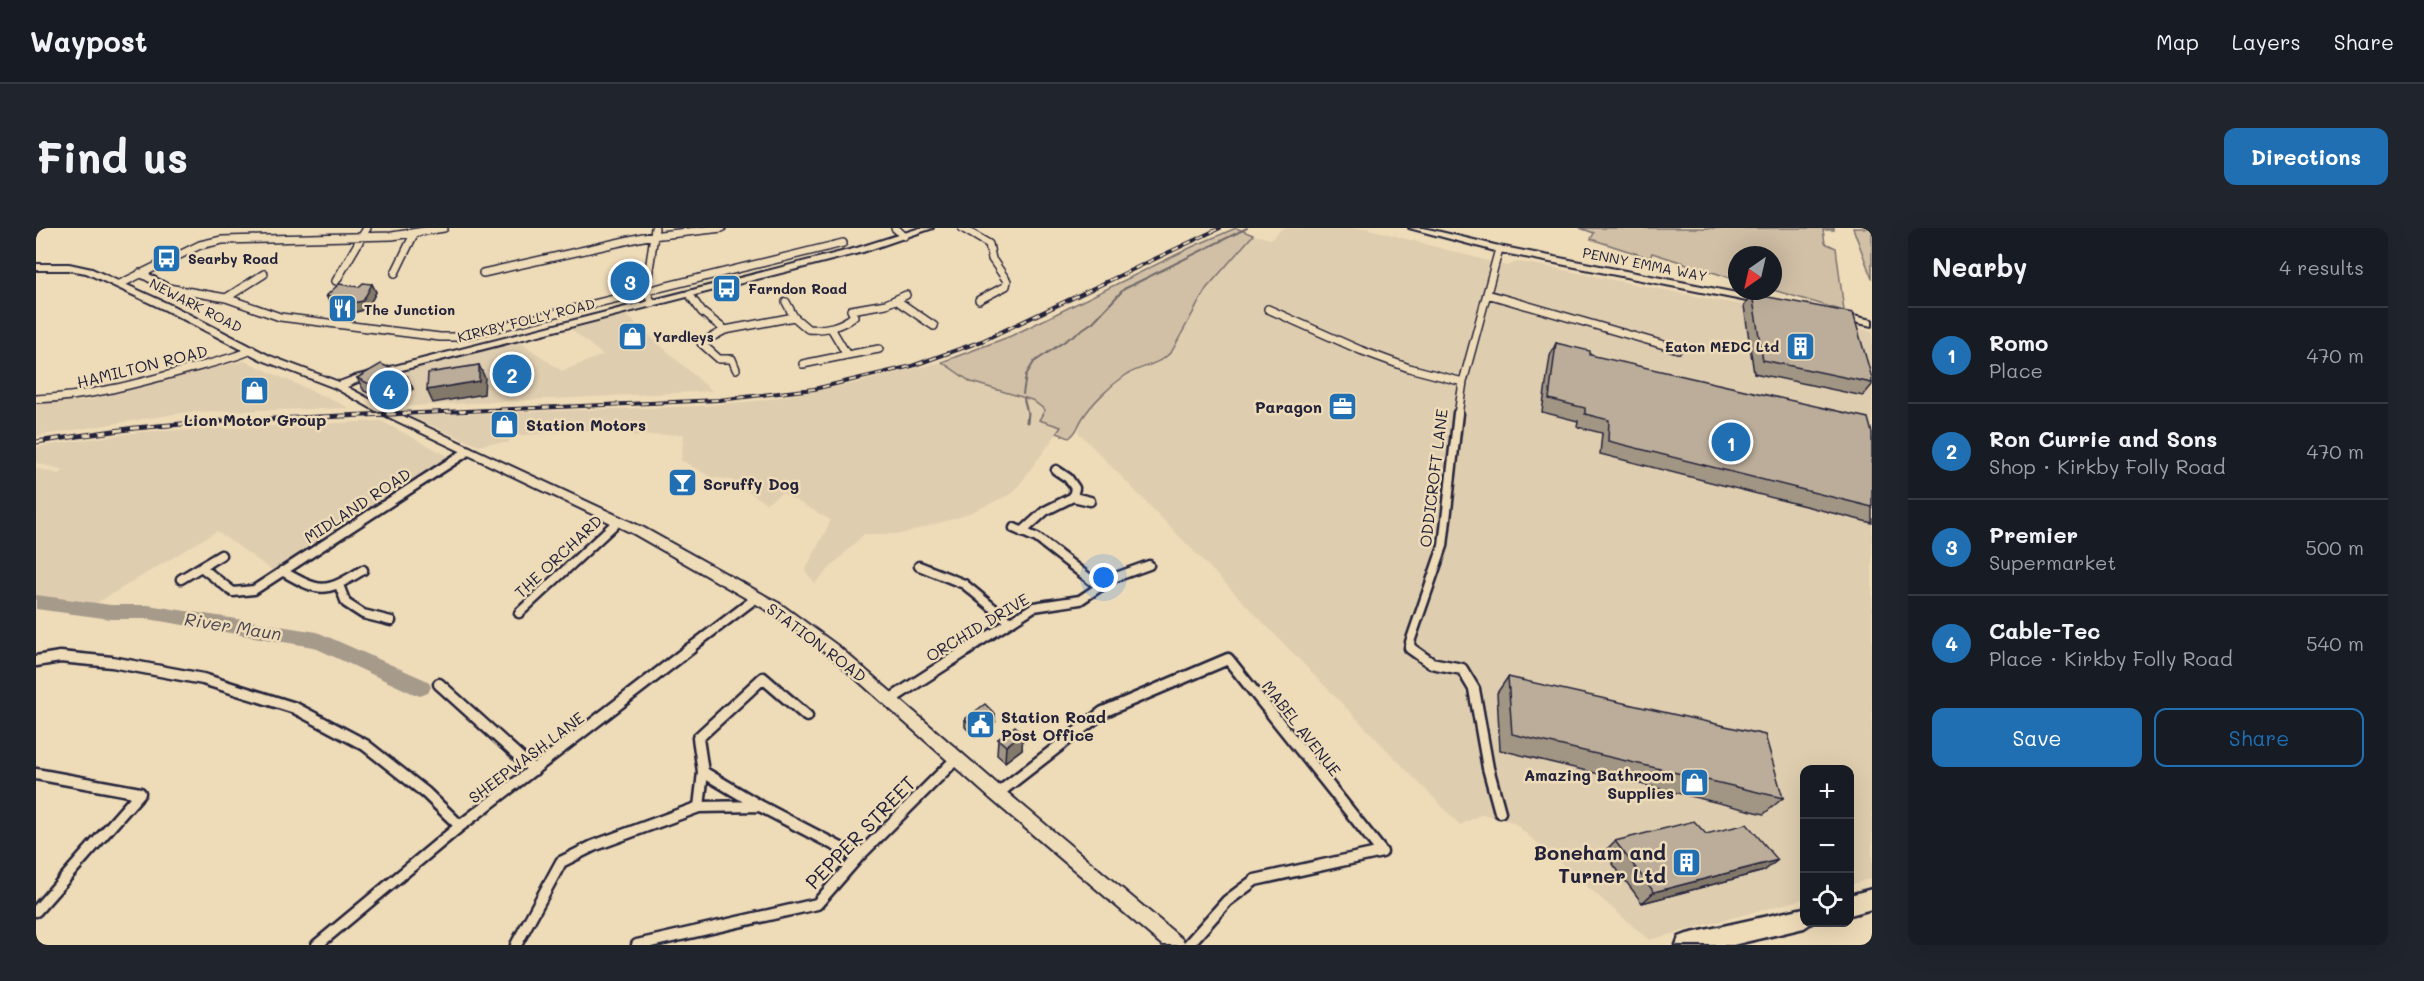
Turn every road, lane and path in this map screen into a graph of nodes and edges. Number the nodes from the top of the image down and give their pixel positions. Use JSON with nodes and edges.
{"nodes":[{"id":1,"x":268,"y":228,"type":"edge"},
{"id":2,"x":367,"y":228,"type":"edge"},
{"id":3,"x":444,"y":228,"type":"edge"},
{"id":4,"x":655,"y":228,"type":"edge"},
{"id":5,"x":722,"y":228,"type":"edge"},
{"id":6,"x":895,"y":228,"type":"edge"},
{"id":7,"x":929,"y":228,"type":"edge"},
{"id":8,"x":962,"y":228,"type":"edge"},
{"id":9,"x":1413,"y":228,"type":"edge"},
{"id":10,"x":414,"y":234,"type":"junction"},
{"id":11,"x":654,"y":236,"type":"junction"},
{"id":12,"x":904,"y":236,"type":"junction"},
{"id":13,"x":362,"y":237,"type":"junction"},
{"id":14,"x":266,"y":238,"type":"junction"},
{"id":15,"x":843,"y":243,"type":"dead end"},
{"id":16,"x":1499,"y":249,"type":"junction"},
{"id":17,"x":36,"y":267,"type":"edge"},
{"id":18,"x":140,"y":273,"type":"junction"},
{"id":19,"x":395,"y":273,"type":"dead end"},
{"id":20,"x":483,"y":273,"type":"dead end"},
{"id":21,"x":264,"y":274,"type":"dead end"},
{"id":22,"x":336,"y":281,"type":"dead end"},
{"id":23,"x":120,"y":284,"type":"junction"},
{"id":24,"x":646,"y":291,"type":"junction"},
{"id":25,"x":689,"y":294,"type":"junction"},
{"id":26,"x":1487,"y":294,"type":"junction"},
{"id":27,"x":906,"y":295,"type":"dead end"},
{"id":28,"x":226,"y":298,"type":"junction"},
{"id":29,"x":896,"y":300,"type":"junction"},
{"id":30,"x":979,"y":300,"type":"dead end"},
{"id":31,"x":846,"y":301,"type":"dead end"},
{"id":32,"x":786,"y":302,"type":"dead end"},
{"id":33,"x":652,"y":303,"type":"junction"},
{"id":34,"x":1781,"y":305,"type":"edge"},
{"id":35,"x":851,"y":309,"type":"junction"},
{"id":36,"x":1268,"y":309,"type":"dead end"},
{"id":37,"x":1828,"y":314,"type":"edge"},
{"id":38,"x":794,"y":317,"type":"junction"},
{"id":39,"x":1872,"y":323,"type":"edge"},
{"id":40,"x":357,"y":326,"type":"joint"},
{"id":41,"x":934,"y":326,"type":"dead end"},
{"id":42,"x":831,"y":328,"type":"junction"},
{"id":43,"x":725,"y":330,"type":"junction"},
{"id":44,"x":879,"y":349,"type":"dead end"},
{"id":45,"x":1678,"y":349,"type":"dead end"},
{"id":46,"x":252,"y":350,"type":"junction"},
{"id":47,"x":847,"y":356,"type":"junction"},
{"id":48,"x":803,"y":364,"type":"dead end"},
{"id":49,"x":736,"y":369,"type":"dead end"},
{"id":50,"x":1463,"y":382,"type":"junction"},
{"id":51,"x":339,"y":386,"type":"junction"},
{"id":52,"x":36,"y":399,"type":"edge"},
{"id":53,"x":468,"y":451,"type":"junction"},
{"id":54,"x":1056,"y":470,"type":"dead end"},
{"id":55,"x":1073,"y":497,"type":"junction"},
{"id":56,"x":1090,"y":501,"type":"dead end"},
{"id":57,"x":618,"y":521,"type":"junction"},
{"id":58,"x":221,"y":555,"type":"dead end"},
{"id":59,"x":1149,"y":565,"type":"dead end"},
{"id":60,"x":919,"y":566,"type":"dead end"},
{"id":61,"x":201,"y":567,"type":"junction"},
{"id":62,"x":363,"y":570,"type":"dead end"},
{"id":63,"x":282,"y":571,"type":"junction"},
{"id":64,"x":181,"y":579,"type":"dead end"},
{"id":65,"x":339,"y":585,"type":"junction"},
{"id":66,"x":1100,"y":587,"type":"junction"},
{"id":67,"x":756,"y":598,"type":"junction"},
{"id":68,"x":519,"y":614,"type":"dead end"},
{"id":69,"x":391,"y":621,"type":"dead end"},
{"id":70,"x":1010,"y":622,"type":"junction"},
{"id":71,"x":36,"y":661,"type":"edge"},
{"id":72,"x":439,"y":684,"type":"dead end"},
{"id":73,"x":891,"y":699,"type":"junction"},
{"id":74,"x":807,"y":716,"type":"dead end"},
{"id":75,"x":957,"y":758,"type":"junction"},
{"id":76,"x":534,"y":770,"type":"junction"},
{"id":77,"x":703,"y":771,"type":"junction"},
{"id":78,"x":37,"y":775,"type":"edge"},
{"id":79,"x":997,"y":794,"type":"junction"},
{"id":80,"x":760,"y":806,"type":"junction"},
{"id":81,"x":699,"y":807,"type":"junction"},
{"id":82,"x":1500,"y":812,"type":"dead end"},
{"id":83,"x":460,"y":826,"type":"junction"},
{"id":84,"x":858,"y":857,"type":"junction"},
{"id":85,"x":1872,"y":899,"type":"edge"},
{"id":86,"x":1854,"y":904,"type":"edge"},
{"id":87,"x":36,"y":910,"type":"edge"},
{"id":88,"x":1800,"y":919,"type":"edge"},
{"id":89,"x":317,"y":945,"type":"edge"},
{"id":90,"x":516,"y":945,"type":"edge"},
{"id":91,"x":637,"y":945,"type":"edge"},
{"id":92,"x":1176,"y":945,"type":"edge"},
{"id":93,"x":1188,"y":945,"type":"edge"},
{"id":94,"x":1687,"y":945,"type":"edge"}],
"edges":[{"from":1,"to":14,"type":"street"},
{"from":2,"to":13,"type":"street"},
{"from":3,"to":10,"type":"street"},
{"from":4,"to":11,"type":"street"},
{"from":5,"to":11,"type":"street"},
{"from":6,"to":12,"type":"street"},
{"from":7,"to":12,"type":"main road","name":"KIRKBY FOLLY ROAD"},
{"from":8,"to":30,"type":"street"},
{"from":9,"to":16,"type":"main road","name":"PENNY EMMA WAY"},
{"from":10,"to":13,"type":"street"},
{"from":10,"to":19,"type":"street"},
{"from":11,"to":20,"type":"street"},
{"from":11,"to":24,"type":"street"},
{"from":12,"to":25,"type":"main road","name":"KIRKBY FOLLY ROAD"},
{"from":13,"to":14,"type":"street"},
{"from":13,"to":22,"type":"street"},
{"from":14,"to":18,"type":"street"},
{"from":15,"to":24,"type":"street","name":"KIRKBY FOLLY ROAD"},
{"from":16,"to":26,"type":"street","name":"ODDICROFT LANE"},
{"from":16,"to":34,"type":"main road","name":"PENNY EMMA WAY"},
{"from":17,"to":23,"type":"main road","name":"NEWARK ROAD"},
{"from":18,"to":23,"type":"street"},
{"from":18,"to":28,"type":"street","name":"NEWARK ROAD"},
{"from":21,"to":28,"type":"street"},
{"from":23,"to":46,"type":"main road","name":"NEWARK ROAD"},
{"from":24,"to":33,"type":"street"},
{"from":24,"to":40,"type":"street","name":"KIRKBY FOLLY ROAD"},
{"from":25,"to":33,"type":"main road","name":"KIRKBY FOLLY ROAD"},
{"from":25,"to":43,"type":"street"},
{"from":26,"to":45,"type":"street"},
{"from":26,"to":50,"type":"street","name":"ODDICROFT LANE"},
{"from":27,"to":29,"type":"street"},
{"from":28,"to":40,"type":"street","name":"NEWARK ROAD"},
{"from":29,"to":35,"type":"street"},
{"from":29,"to":41,"type":"street"},
{"from":31,"to":35,"type":"street"},
{"from":32,"to":38,"type":"street"},
{"from":33,"to":51,"type":"main road","name":"KIRKBY FOLLY ROAD"},
{"from":35,"to":42,"type":"street"},
{"from":36,"to":50,"type":"street"},
{"from":37,"to":39,"type":"main road"},
{"from":38,"to":42,"type":"street"},
{"from":38,"to":43,"type":"street"},
{"from":42,"to":47,"type":"street"},
{"from":43,"to":49,"type":"street"},
{"from":44,"to":47,"type":"street"},
{"from":46,"to":51,"type":"main road","name":"NEWARK ROAD"},
{"from":46,"to":52,"type":"street","name":"HAMILTON ROAD"},
{"from":47,"to":48,"type":"street"},
{"from":50,"to":82,"type":"street","name":"ODDICROFT LANE"},
{"from":51,"to":53,"type":"main road","name":"STATION ROAD"},
{"from":53,"to":57,"type":"main road","name":"STATION ROAD"},
{"from":53,"to":63,"type":"street","name":"MIDLAND ROAD"},
{"from":54,"to":55,"type":"street"},
{"from":55,"to":56,"type":"street"},
{"from":55,"to":66,"type":"street"},
{"from":57,"to":67,"type":"main road","name":"STATION ROAD"},
{"from":57,"to":68,"type":"street","name":"THE ORCHARD"},
{"from":58,"to":61,"type":"street"},
{"from":59,"to":66,"type":"street","name":"ORCHID DRIVE"},
{"from":60,"to":70,"type":"street"},
{"from":61,"to":63,"type":"street","name":"MIDLAND ROAD"},
{"from":61,"to":64,"type":"street"},
{"from":62,"to":65,"type":"street"},
{"from":63,"to":65,"type":"street"},
{"from":65,"to":69,"type":"street"},
{"from":66,"to":70,"type":"street","name":"ORCHID DRIVE"},
{"from":67,"to":73,"type":"main road","name":"STATION ROAD"},
{"from":67,"to":76,"type":"street","name":"SHEEPWASH LANE"},
{"from":70,"to":73,"type":"street","name":"ORCHID DRIVE"},
{"from":71,"to":83,"type":"street"},
{"from":72,"to":76,"type":"street"},
{"from":73,"to":75,"type":"main road","name":"STATION ROAD"},
{"from":74,"to":77,"type":"street"},
{"from":75,"to":79,"type":"main road","name":"STATION ROAD"},
{"from":75,"to":84,"type":"street","name":"PEPPER STREET"},
{"from":76,"to":83,"type":"street","name":"SHEEPWASH LANE"},
{"from":77,"to":80,"type":"street"},
{"from":77,"to":81,"type":"street"},
{"from":78,"to":87,"type":"street"},
{"from":79,"to":92,"type":"main road","name":"STATION ROAD"},
{"from":79,"to":93,"type":"street","name":"MABEL AVENUE"},
{"from":80,"to":81,"type":"street"},
{"from":80,"to":84,"type":"street"},
{"from":81,"to":90,"type":"street"},
{"from":83,"to":89,"type":"street","name":"SHEEPWASH LANE"},
{"from":84,"to":91,"type":"street","name":"PEPPER STREET"},
{"from":85,"to":86,"type":"highway"},
{"from":88,"to":94,"type":"highway"}]}
